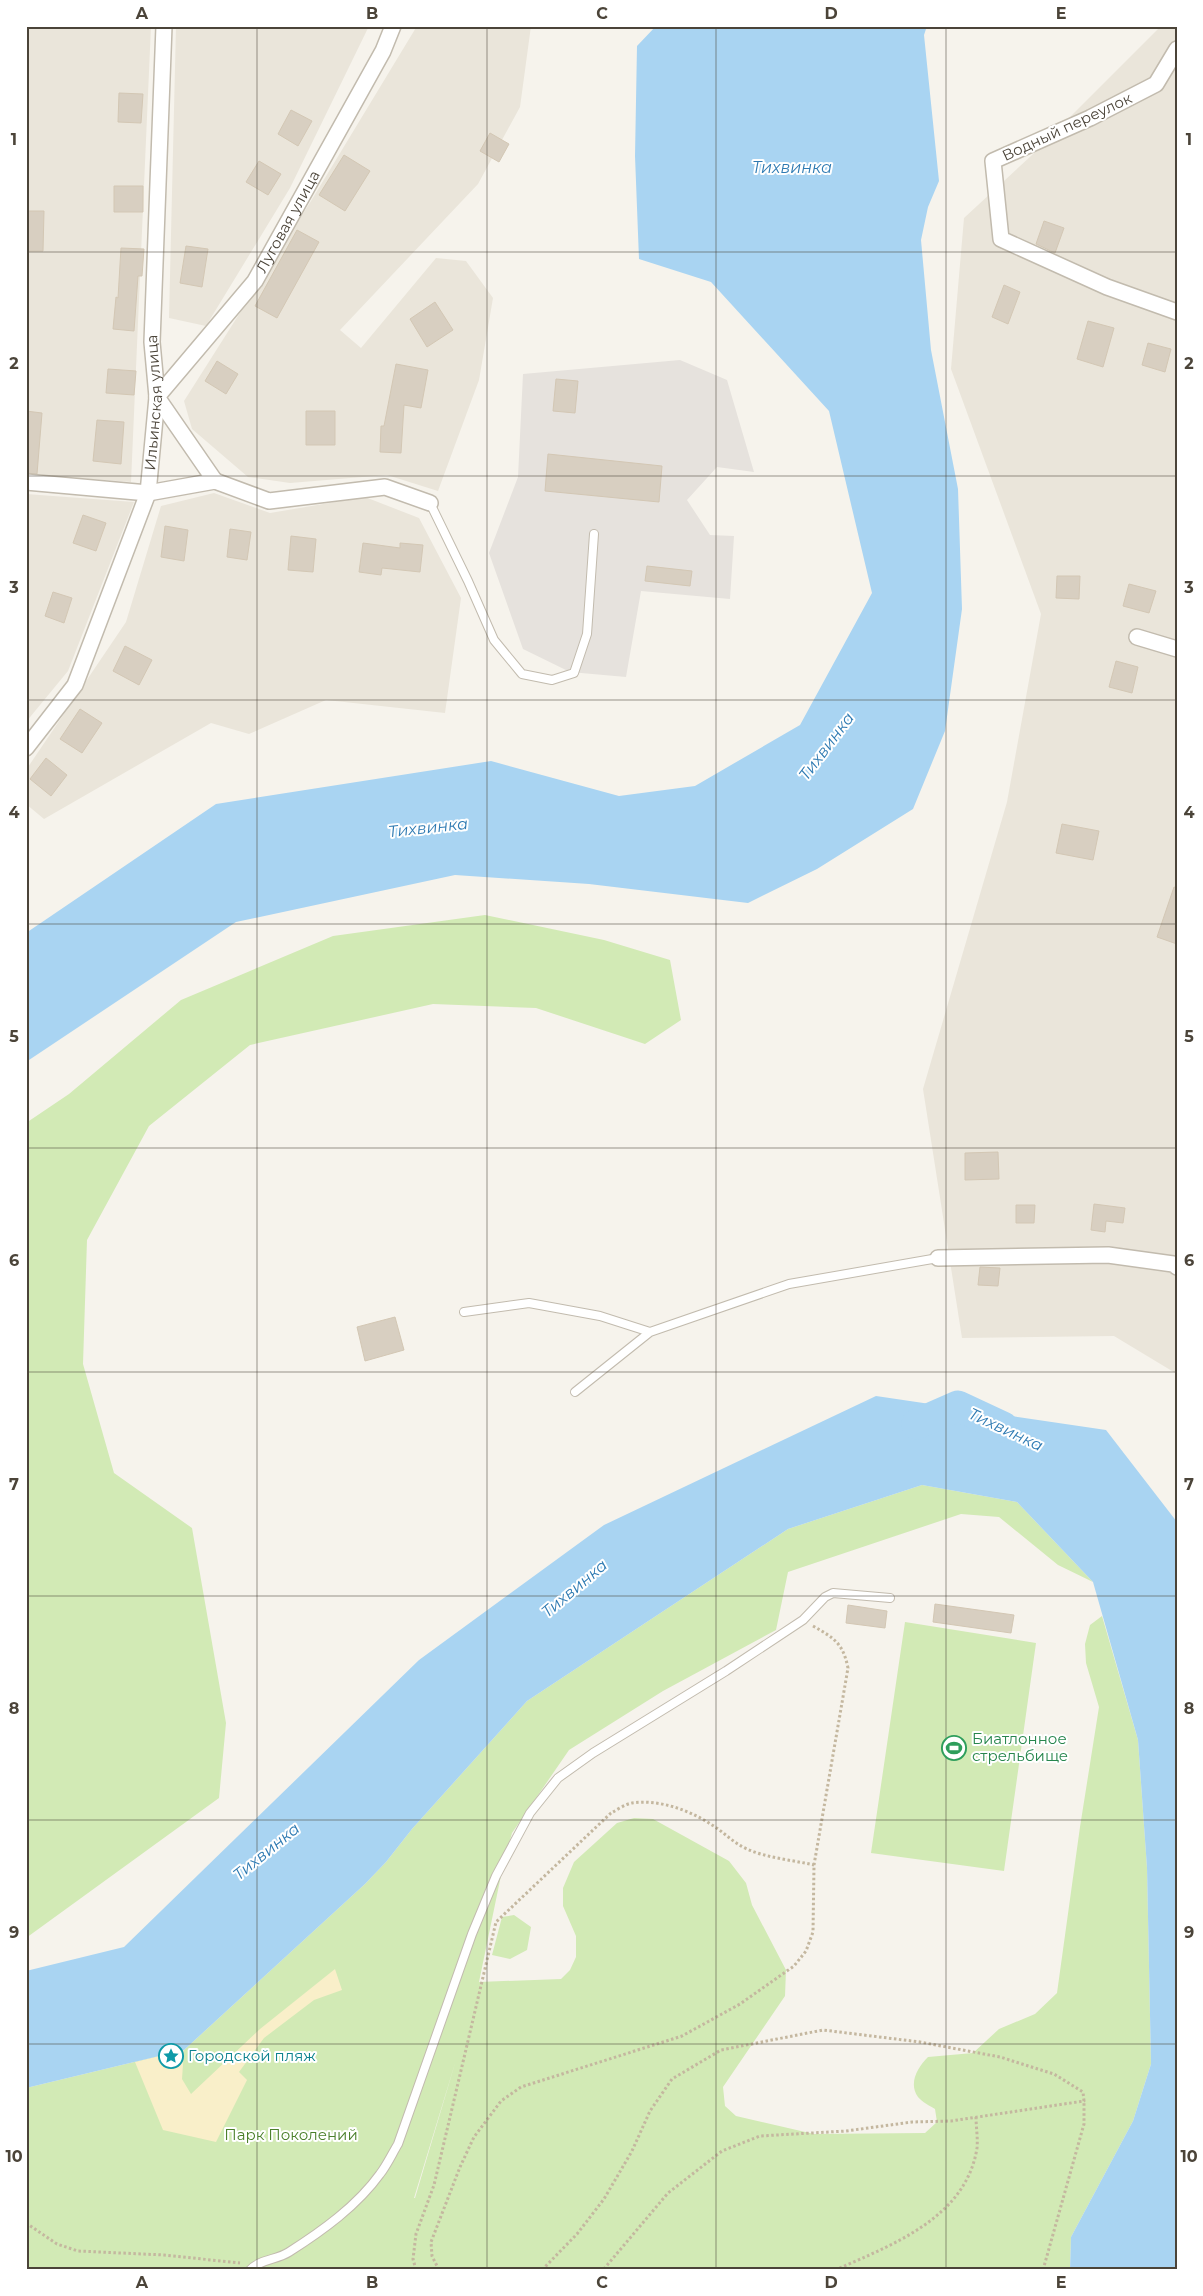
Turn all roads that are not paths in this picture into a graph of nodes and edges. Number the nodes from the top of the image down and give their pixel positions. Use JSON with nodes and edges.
{"nodes":[{"id":1,"x":164,"y":26,"type":"edge"},
{"id":2,"x":393,"y":26,"type":"edge"},
{"id":3,"x":1177,"y":48,"type":"edge"},
{"id":4,"x":1177,"y":312,"type":"edge"},
{"id":5,"x":157,"y":397,"type":"junction"},
{"id":6,"x":215,"y":480,"type":"junction"},
{"id":7,"x":26,"y":482,"type":"edge"},
{"id":8,"x":148,"y":493,"type":"junction"},
{"id":9,"x":430,"y":504,"type":"joint"},
{"id":10,"x":594,"y":534,"type":"dead end"},
{"id":11,"x":1137,"y":637,"type":"dead end"},
{"id":12,"x":1177,"y":649,"type":"edge"},
{"id":13,"x":26,"y":748,"type":"edge"},
{"id":14,"x":938,"y":1258,"type":"joint"},
{"id":15,"x":1177,"y":1266,"type":"edge"},
{"id":16,"x":464,"y":1312,"type":"dead end"},
{"id":17,"x":650,"y":1332,"type":"junction"},
{"id":18,"x":575,"y":1392,"type":"dead end"},
{"id":19,"x":890,"y":1598,"type":"dead end"},
{"id":20,"x":253,"y":2267,"type":"edge"}],
"edges":[{"from":1,"to":5,"type":"street","name":"Ильинская улица"},
{"from":2,"to":5,"type":"street","name":"Луговая улица"},
{"from":3,"to":4,"type":"street","name":"Водный переулок"},
{"from":5,"to":6,"type":"street"},
{"from":5,"to":8,"type":"street","name":"Ильинская улица"},
{"from":6,"to":8,"type":"street"},
{"from":6,"to":9,"type":"street"},
{"from":7,"to":8,"type":"street"},
{"from":8,"to":13,"type":"street","name":"Ильинская улица"},
{"from":9,"to":10,"type":"lane"},
{"from":11,"to":12,"type":"street"},
{"from":14,"to":15,"type":"street"},
{"from":14,"to":17,"type":"lane"},
{"from":16,"to":17,"type":"lane"},
{"from":17,"to":18,"type":"lane"},
{"from":19,"to":20,"type":"lane"}]}
